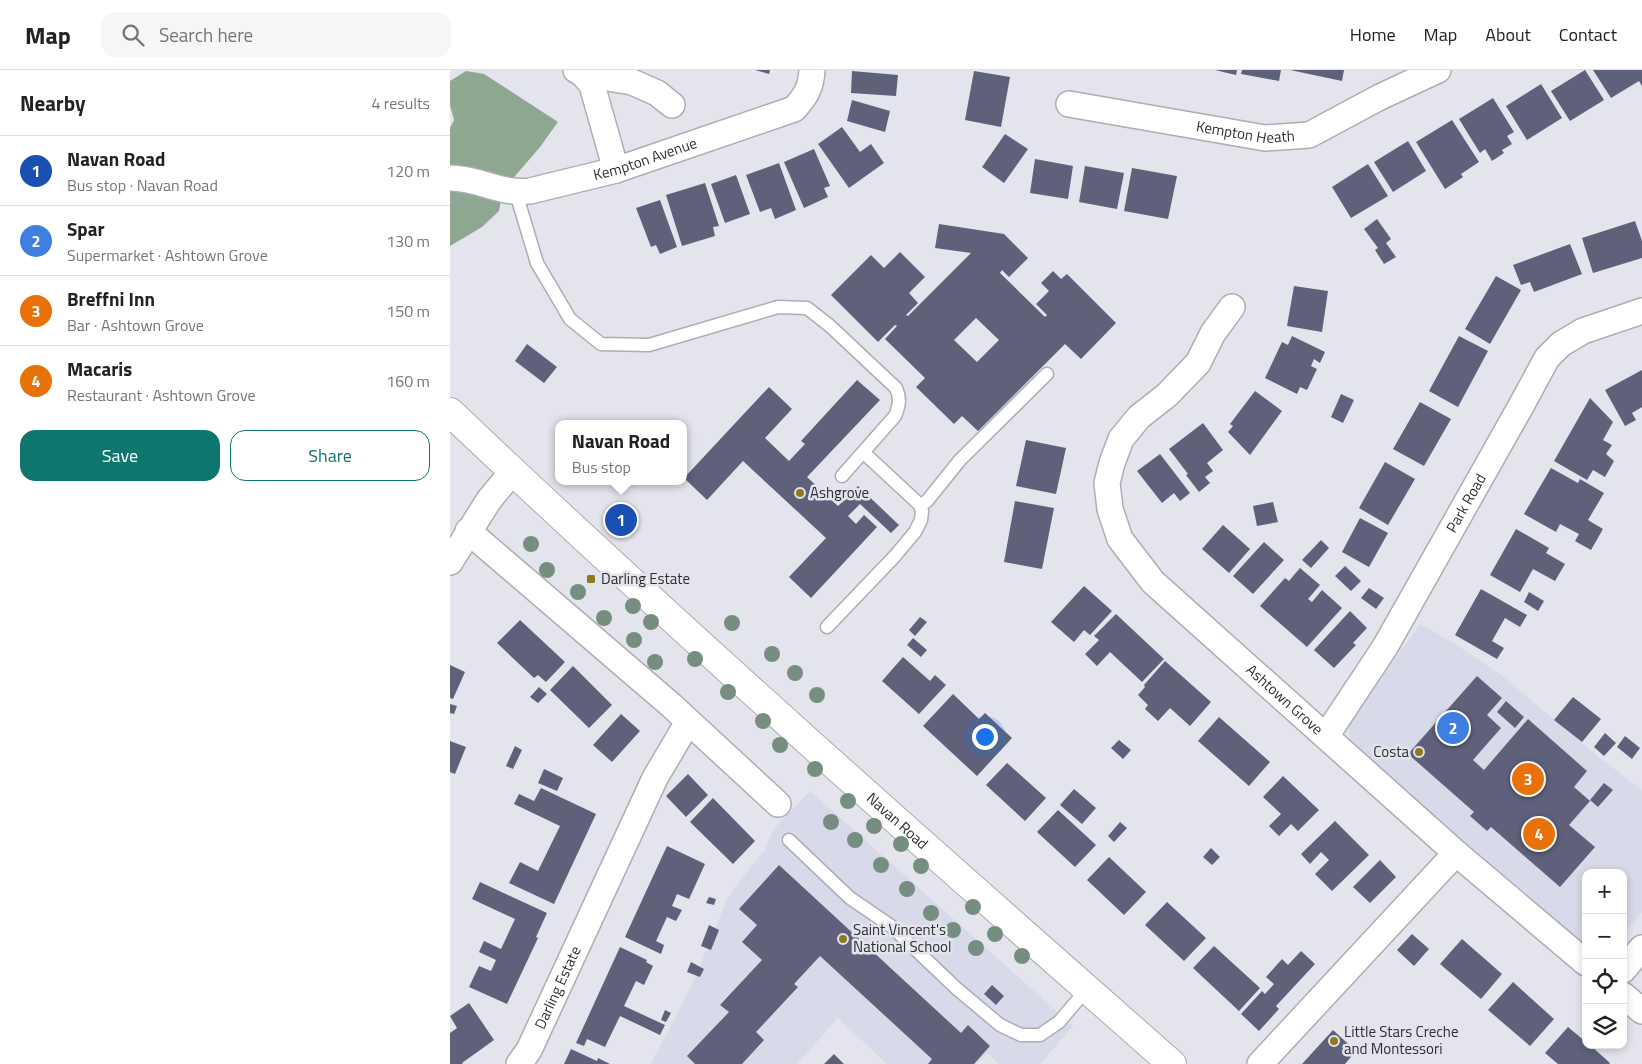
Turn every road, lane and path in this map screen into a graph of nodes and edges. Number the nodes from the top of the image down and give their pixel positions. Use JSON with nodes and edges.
{"nodes":[{"id":1,"x":812,"y":70,"type":"edge"},
{"id":2,"x":1438,"y":70,"type":"edge"},
{"id":3,"x":579,"y":72,"type":"edge"},
{"id":4,"x":1069,"y":104,"type":"dead end"},
{"id":5,"x":672,"y":105,"type":"dead end"},
{"id":6,"x":616,"y":170,"type":"junction"},
{"id":7,"x":450,"y":178,"type":"edge"},
{"id":8,"x":516,"y":193,"type":"junction"},
{"id":9,"x":1232,"y":307,"type":"dead end"},
{"id":10,"x":1642,"y":311,"type":"edge"},
{"id":11,"x":1047,"y":374,"type":"dead end"},
{"id":12,"x":450,"y":412,"type":"edge"},
{"id":13,"x":864,"y":453,"type":"junction"},
{"id":14,"x":512,"y":471,"type":"junction"},
{"id":15,"x":842,"y":476,"type":"dead end"},
{"id":16,"x":920,"y":506,"type":"junction"},
{"id":17,"x":468,"y":531,"type":"junction"},
{"id":18,"x":450,"y":562,"type":"edge"},
{"id":19,"x":827,"y":627,"type":"dead end"},
{"id":20,"x":688,"y":722,"type":"junction"},
{"id":21,"x":1326,"y":736,"type":"junction"},
{"id":22,"x":778,"y":804,"type":"dead end"},
{"id":23,"x":789,"y":840,"type":"dead end"},
{"id":24,"x":1456,"y":853,"type":"junction"},
{"id":25,"x":1642,"y":948,"type":"edge"},
{"id":26,"x":1582,"y":959,"type":"edge"},
{"id":27,"x":1627,"y":965,"type":"edge"},
{"id":28,"x":1087,"y":988,"type":"junction"},
{"id":29,"x":1627,"y":998,"type":"edge"},
{"id":30,"x":1642,"y":1011,"type":"edge"},
{"id":31,"x":519,"y":1064,"type":"edge"},
{"id":32,"x":1172,"y":1064,"type":"edge"},
{"id":33,"x":1260,"y":1064,"type":"edge"}],
"edges":[{"from":1,"to":6,"type":"street","name":"Kempton Avenue"},
{"from":2,"to":4,"type":"street","name":"Kempton Heath"},
{"from":3,"to":5,"type":"street"},
{"from":3,"to":6,"type":"street"},
{"from":6,"to":8,"type":"street","name":"Kempton Avenue"},
{"from":7,"to":8,"type":"street","name":"Kempton Avenue"},
{"from":8,"to":13,"type":"lane"},
{"from":9,"to":21,"type":"street","name":"Ashtown Grove"},
{"from":10,"to":21,"type":"street","name":"Park Road"},
{"from":11,"to":16,"type":"lane"},
{"from":12,"to":14,"type":"main road","name":"Navan Road"},
{"from":13,"to":15,"type":"lane"},
{"from":13,"to":16,"type":"lane"},
{"from":14,"to":17,"type":"street"},
{"from":14,"to":28,"type":"main road","name":"Navan Road"},
{"from":16,"to":19,"type":"lane"},
{"from":17,"to":18,"type":"street"},
{"from":17,"to":20,"type":"street"},
{"from":20,"to":22,"type":"street"},
{"from":20,"to":31,"type":"street","name":"Darling Estate"},
{"from":21,"to":24,"type":"street","name":"Ashtown Grove"},
{"from":23,"to":28,"type":"lane"},
{"from":24,"to":26,"type":"street","name":"Ashtown Grove"},
{"from":24,"to":33,"type":"street"},
{"from":25,"to":27,"type":"street"},
{"from":28,"to":32,"type":"main road","name":"Navan Road"},
{"from":29,"to":30,"type":"street"}]}
